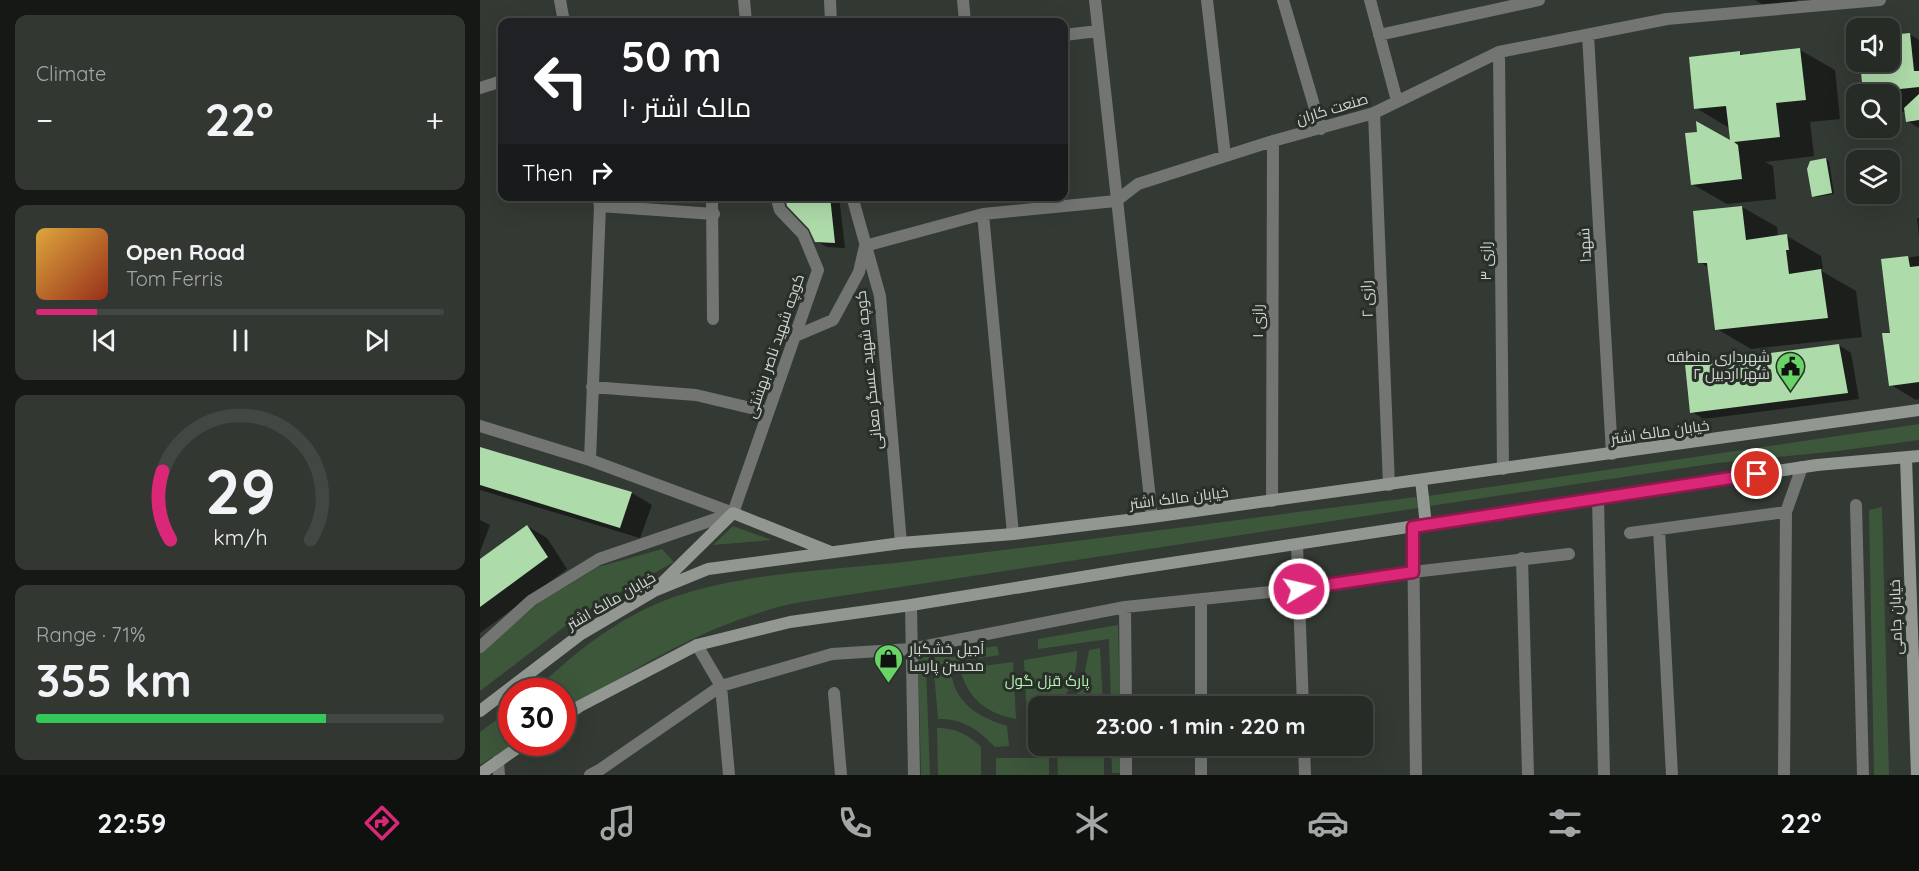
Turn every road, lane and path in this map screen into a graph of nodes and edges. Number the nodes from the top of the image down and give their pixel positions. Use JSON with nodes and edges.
{"nodes":[{"id":1,"x":560,"y":0,"type":"edge"},
{"id":2,"x":744,"y":0,"type":"edge"},
{"id":3,"x":830,"y":0,"type":"edge"},
{"id":4,"x":963,"y":0,"type":"edge"},
{"id":5,"x":1095,"y":0,"type":"edge"},
{"id":6,"x":1207,"y":0,"type":"edge"},
{"id":7,"x":1284,"y":0,"type":"edge"},
{"id":8,"x":1370,"y":0,"type":"edge"},
{"id":9,"x":1539,"y":0,"type":"edge"},
{"id":10,"x":1880,"y":0,"type":"edge"},
{"id":11,"x":563,"y":18,"type":"edge"},
{"id":12,"x":746,"y":18,"type":"edge"},
{"id":13,"x":831,"y":18,"type":"edge"},
{"id":14,"x":965,"y":18,"type":"edge"},
{"id":15,"x":1098,"y":31,"type":"junction"},
{"id":16,"x":1068,"y":35,"type":"edge"},
{"id":17,"x":1379,"y":35,"type":"junction"},
{"id":18,"x":1588,"y":35,"type":"junction"},
{"id":19,"x":1499,"y":52,"type":"junction"},
{"id":20,"x":498,"y":82,"type":"edge"},
{"id":21,"x":480,"y":88,"type":"edge"},
{"id":22,"x":1397,"y":101,"type":"junction"},
{"id":23,"x":1374,"y":113,"type":"junction"},
{"id":24,"x":1321,"y":129,"type":"junction"},
{"id":25,"x":1273,"y":141,"type":"junction"},
{"id":26,"x":1225,"y":156,"type":"junction"},
{"id":27,"x":599,"y":201,"type":"edge"},
{"id":28,"x":713,"y":201,"type":"edge"},
{"id":29,"x":777,"y":201,"type":"edge"},
{"id":30,"x":853,"y":201,"type":"edge"},
{"id":31,"x":1116,"y":201,"type":"junction"},
{"id":32,"x":714,"y":214,"type":"junction"},
{"id":33,"x":982,"y":214,"type":"junction"},
{"id":34,"x":865,"y":246,"type":"junction"},
{"id":35,"x":713,"y":319,"type":"dead end"},
{"id":36,"x":793,"y":337,"type":"junction"},
{"id":37,"x":592,"y":387,"type":"junction"},
{"id":38,"x":1919,"y":410,"type":"edge"},
{"id":39,"x":768,"y":412,"type":"junction"},
{"id":40,"x":480,"y":426,"type":"edge"},
{"id":41,"x":1612,"y":454,"type":"junction"},
{"id":42,"x":1919,"y":456,"type":"edge"},
{"id":43,"x":1906,"y":458,"type":"junction"},
{"id":44,"x":590,"y":459,"type":"junction"},
{"id":45,"x":1802,"y":467,"type":"junction"},
{"id":46,"x":1503,"y":469,"type":"junction"},
{"id":47,"x":1421,"y":480,"type":"junction"},
{"id":48,"x":1389,"y":485,"type":"junction"},
{"id":49,"x":1598,"y":498,"type":"junction"},
{"id":50,"x":1272,"y":501,"type":"junction"},
{"id":51,"x":1856,"y":505,"type":"dead end"},
{"id":52,"x":1786,"y":512,"type":"junction"},
{"id":53,"x":733,"y":513,"type":"junction"},
{"id":54,"x":1152,"y":517,"type":"junction"},
{"id":55,"x":1426,"y":525,"type":"junction"},
{"id":56,"x":1413,"y":527,"type":"junction"},
{"id":57,"x":1659,"y":529,"type":"junction"},
{"id":58,"x":1630,"y":533,"type":"dead end"},
{"id":59,"x":1013,"y":534,"type":"junction"},
{"id":60,"x":901,"y":543,"type":"junction"},
{"id":61,"x":1297,"y":545,"type":"junction"},
{"id":62,"x":832,"y":552,"type":"junction"},
{"id":63,"x":1569,"y":554,"type":"dead end"},
{"id":64,"x":1522,"y":558,"type":"junction"},
{"id":65,"x":1413,"y":572,"type":"junction"},
{"id":66,"x":1299,"y":589,"type":"junction"},
{"id":67,"x":654,"y":591,"type":"junction"},
{"id":68,"x":1202,"y":599,"type":"junction"},
{"id":69,"x":910,"y":605,"type":"junction"},
{"id":70,"x":1125,"y":607,"type":"junction"},
{"id":71,"x":697,"y":645,"type":"junction"},
{"id":72,"x":480,"y":647,"type":"edge"},
{"id":73,"x":911,"y":649,"type":"junction"},
{"id":74,"x":721,"y":686,"type":"junction"},
{"id":75,"x":834,"y":693,"type":"dead end"},
{"id":76,"x":1125,"y":696,"type":"edge"},
{"id":77,"x":1201,"y":696,"type":"edge"},
{"id":78,"x":1303,"y":696,"type":"edge"},
{"id":79,"x":576,"y":709,"type":"edge"},
{"id":80,"x":480,"y":711,"type":"edge"},
{"id":81,"x":505,"y":756,"type":"edge"},
{"id":82,"x":1126,"y":756,"type":"edge"},
{"id":83,"x":1201,"y":756,"type":"edge"},
{"id":84,"x":1304,"y":756,"type":"edge"},
{"id":85,"x":498,"y":761,"type":"junction"},
{"id":86,"x":599,"y":773,"type":"edge"},
{"id":87,"x":480,"y":774,"type":"edge"},
{"id":88,"x":499,"y":775,"type":"edge"},
{"id":89,"x":729,"y":775,"type":"edge"},
{"id":90,"x":841,"y":775,"type":"edge"},
{"id":91,"x":914,"y":775,"type":"edge"},
{"id":92,"x":1126,"y":775,"type":"edge"},
{"id":93,"x":1201,"y":775,"type":"edge"},
{"id":94,"x":1305,"y":775,"type":"edge"},
{"id":95,"x":1416,"y":775,"type":"edge"},
{"id":96,"x":1528,"y":775,"type":"edge"},
{"id":97,"x":1604,"y":775,"type":"edge"},
{"id":98,"x":1672,"y":775,"type":"edge"},
{"id":99,"x":1784,"y":775,"type":"edge"},
{"id":100,"x":1863,"y":775,"type":"edge"},
{"id":101,"x":1917,"y":775,"type":"edge"}],
"edges":[{"from":1,"to":11,"type":"street"},
{"from":2,"to":12,"type":"street"},
{"from":3,"to":13,"type":"street"},
{"from":4,"to":14,"type":"street"},
{"from":5,"to":15,"type":"street"},
{"from":6,"to":26,"type":"street"},
{"from":7,"to":24,"type":"street"},
{"from":8,"to":17,"type":"street"},
{"from":9,"to":17,"type":"street"},
{"from":10,"to":18,"type":"street","name":"صنعت کاران"},
{"from":15,"to":16,"type":"street"},
{"from":15,"to":31,"type":"street"},
{"from":17,"to":22,"type":"street"},
{"from":18,"to":19,"type":"street","name":"صنعت کاران"},
{"from":18,"to":41,"type":"street","name":"شهدا"},
{"from":19,"to":22,"type":"street","name":"صنعت کاران"},
{"from":19,"to":46,"type":"street","name":"رازی ۳"},
{"from":20,"to":21,"type":"street"},
{"from":22,"to":23,"type":"street","name":"صنعت کاران"},
{"from":23,"to":24,"type":"street","name":"صنعت کاران"},
{"from":23,"to":48,"type":"street","name":"رازی ۲"},
{"from":24,"to":25,"type":"street","name":"صنعت کاران"},
{"from":25,"to":26,"type":"street","name":"صنعت کاران"},
{"from":25,"to":50,"type":"street","name":"رازی ۱"},
{"from":26,"to":31,"type":"street","name":"صنعت کاران"},
{"from":27,"to":32,"type":"street"},
{"from":27,"to":37,"type":"street"},
{"from":28,"to":32,"type":"street"},
{"from":29,"to":36,"type":"street","name":"کوچه شهید ناصر بهشتی"},
{"from":30,"to":34,"type":"street","name":"کوچه شهید عسگر معانی"},
{"from":31,"to":33,"type":"street"},
{"from":31,"to":54,"type":"street"},
{"from":32,"to":35,"type":"street"},
{"from":33,"to":34,"type":"street"},
{"from":33,"to":59,"type":"street"},
{"from":34,"to":36,"type":"street"},
{"from":34,"to":60,"type":"street","name":"کوچه شهید عسگر معانی"},
{"from":36,"to":39,"type":"street","name":"کوچه شهید ناصر بهشتی"},
{"from":37,"to":39,"type":"street"},
{"from":37,"to":44,"type":"street"},
{"from":38,"to":41,"type":"main road","name":"خیابان مالک اشتر"},
{"from":39,"to":53,"type":"street","name":"کوچه شهید ناصر بهشتی"},
{"from":40,"to":44,"type":"street"},
{"from":41,"to":46,"type":"main road","name":"خیابان مالک اشتر"},
{"from":42,"to":43,"type":"main road"},
{"from":43,"to":45,"type":"main road"},
{"from":43,"to":101,"type":"main road","name":"خیابان جامی"},
{"from":44,"to":53,"type":"street"},
{"from":45,"to":49,"type":"main road"},
{"from":45,"to":52,"type":"street"},
{"from":46,"to":47,"type":"main road","name":"خیابان مالک اشتر"},
{"from":47,"to":48,"type":"main road","name":"خیابان مالک اشتر"},
{"from":47,"to":55,"type":"main road"},
{"from":48,"to":50,"type":"main road","name":"خیابان مالک اشتر"},
{"from":49,"to":55,"type":"main road"},
{"from":49,"to":97,"type":"street"},
{"from":50,"to":54,"type":"main road","name":"خیابان مالک اشتر"},
{"from":51,"to":100,"type":"street"},
{"from":52,"to":57,"type":"street"},
{"from":52,"to":99,"type":"street"},
{"from":53,"to":62,"type":"main road"},
{"from":53,"to":67,"type":"main road"},
{"from":53,"to":72,"type":"street"},
{"from":54,"to":59,"type":"main road","name":"خیابان مالک اشتر"},
{"from":55,"to":56,"type":"main road"},
{"from":56,"to":61,"type":"main road"},
{"from":56,"to":65,"type":"street"},
{"from":57,"to":58,"type":"street"},
{"from":57,"to":98,"type":"street"},
{"from":59,"to":60,"type":"main road","name":"خیابان مالک اشتر"},
{"from":60,"to":62,"type":"main road","name":"خیابان مالک اشتر"},
{"from":61,"to":66,"type":"street"},
{"from":61,"to":69,"type":"main road"},
{"from":62,"to":67,"type":"main road","name":"خیابان مالک اشتر"},
{"from":63,"to":64,"type":"street"},
{"from":64,"to":65,"type":"street"},
{"from":64,"to":96,"type":"street"},
{"from":65,"to":66,"type":"street"},
{"from":65,"to":95,"type":"street"},
{"from":66,"to":68,"type":"street"},
{"from":66,"to":78,"type":"street"},
{"from":67,"to":80,"type":"main road","name":"خیابان مالک اشتر"},
{"from":68,"to":70,"type":"street"},
{"from":68,"to":77,"type":"street"},
{"from":69,"to":71,"type":"main road"},
{"from":69,"to":73,"type":"street"},
{"from":70,"to":73,"type":"street"},
{"from":70,"to":76,"type":"street"},
{"from":71,"to":74,"type":"street"},
{"from":71,"to":79,"type":"main road"},
{"from":73,"to":74,"type":"street"},
{"from":73,"to":91,"type":"street"},
{"from":74,"to":86,"type":"street"},
{"from":74,"to":89,"type":"street"},
{"from":75,"to":90,"type":"street"},
{"from":81,"to":85,"type":"main road"},
{"from":82,"to":92,"type":"street"},
{"from":83,"to":93,"type":"street"},
{"from":84,"to":94,"type":"street"},
{"from":85,"to":87,"type":"main road"},
{"from":85,"to":88,"type":"street"}]}
